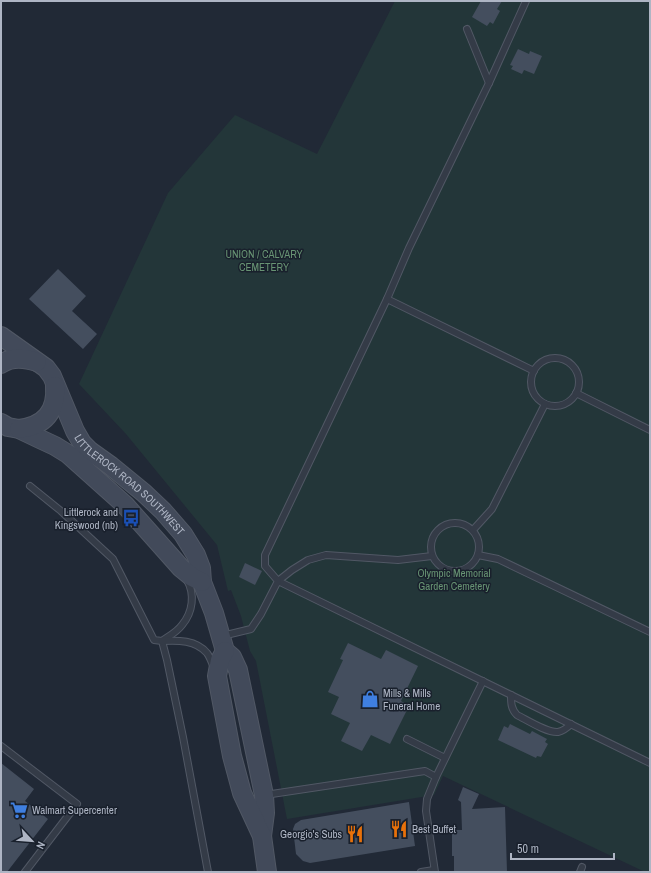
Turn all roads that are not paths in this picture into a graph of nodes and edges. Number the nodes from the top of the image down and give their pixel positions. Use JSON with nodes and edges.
{"nodes":[{"id":1,"x":526,"y":1,"type":"edge"},
{"id":2,"x":467,"y":29,"type":"dead end"},
{"id":3,"x":489,"y":83,"type":"junction"},
{"id":4,"x":387,"y":299,"type":"junction"},
{"id":5,"x":1,"y":336,"type":"edge"},
{"id":6,"x":37,"y":362,"type":"junction"},
{"id":7,"x":1,"y":364,"type":"edge"},
{"id":8,"x":534,"y":371,"type":"junction"},
{"id":9,"x":55,"y":386,"type":"junction"},
{"id":10,"x":576,"y":393,"type":"junction"},
{"id":11,"x":545,"y":404,"type":"junction"},
{"id":12,"x":1,"y":423,"type":"edge"},
{"id":13,"x":19,"y":429,"type":"junction"},
{"id":14,"x":650,"y":430,"type":"edge"},
{"id":15,"x":30,"y":486,"type":"dead end"},
{"id":16,"x":473,"y":530,"type":"junction"},
{"id":17,"x":478,"y":555,"type":"junction"},
{"id":18,"x":432,"y":556,"type":"junction"},
{"id":19,"x":181,"y":568,"type":"junction"},
{"id":20,"x":278,"y":581,"type":"junction"},
{"id":21,"x":202,"y":582,"type":"junction"},
{"id":22,"x":650,"y":632,"type":"edge"},
{"id":23,"x":162,"y":641,"type":"junction"},
{"id":24,"x":223,"y":644,"type":"junction"},
{"id":25,"x":217,"y":676,"type":"junction"},
{"id":26,"x":483,"y":681,"type":"junction"},
{"id":27,"x":511,"y":695,"type":"junction"},
{"id":28,"x":572,"y":724,"type":"junction"},
{"id":29,"x":407,"y":739,"type":"dead end"},
{"id":30,"x":1,"y":746,"type":"edge"},
{"id":31,"x":445,"y":758,"type":"junction"},
{"id":32,"x":650,"y":763,"type":"edge"},
{"id":33,"x":436,"y":777,"type":"junction"},
{"id":34,"x":264,"y":795,"type":"junction"},
{"id":35,"x":262,"y":836,"type":"junction"},
{"id":36,"x":435,"y":871,"type":"edge"},
{"id":37,"x":25,"y":872,"type":"edge"},
{"id":38,"x":208,"y":872,"type":"edge"},
{"id":39,"x":267,"y":872,"type":"edge"},
{"id":40,"x":421,"y":872,"type":"edge"}],
"edges":[{"from":1,"to":3,"type":"lane"},
{"from":2,"to":3,"type":"lane"},
{"from":3,"to":4,"type":"lane"},
{"from":4,"to":8,"type":"lane"},
{"from":4,"to":20,"type":"lane"},
{"from":5,"to":6,"type":"main road","name":"LITTLEROCK ROAD SOUTHWEST"},
{"from":6,"to":7,"type":"main road"},
{"from":6,"to":9,"type":"main road","name":"LITTLEROCK ROAD SOUTHWEST"},
{"from":8,"to":10,"type":"lane"},
{"from":8,"to":11,"type":"lane"},
{"from":9,"to":13,"type":"main road"},
{"from":9,"to":21,"type":"main road","name":"LITTLEROCK ROAD SOUTHWEST"},
{"from":10,"to":11,"type":"lane"},
{"from":10,"to":14,"type":"lane"},
{"from":11,"to":16,"type":"lane"},
{"from":12,"to":13,"type":"main road","name":"LITTLEROCK ROAD SOUTHWEST"},
{"from":13,"to":19,"type":"main road","name":"LITTLEROCK ROAD SOUTHWEST"},
{"from":15,"to":23,"type":"lane"},
{"from":16,"to":17,"type":"lane"},
{"from":16,"to":18,"type":"lane"},
{"from":17,"to":18,"type":"lane"},
{"from":17,"to":22,"type":"lane"},
{"from":18,"to":20,"type":"lane"},
{"from":19,"to":21,"type":"main road","name":"LITTLEROCK ROAD SOUTHWEST"},
{"from":19,"to":23,"type":"lane"},
{"from":20,"to":24,"type":"lane"},
{"from":20,"to":26,"type":"lane"},
{"from":21,"to":24,"type":"main road","name":"LITTLEROCK ROAD SOUTHWEST"},
{"from":23,"to":25,"type":"lane"},
{"from":23,"to":38,"type":"lane"},
{"from":24,"to":25,"type":"main road","name":"LITTLEROCK ROAD SOUTHWEST"},
{"from":24,"to":34,"type":"main road","name":"LITTLEROCK ROAD SOUTHWEST"},
{"from":25,"to":35,"type":"main road","name":"LITTLEROCK ROAD SOUTHWEST"},
{"from":26,"to":27,"type":"lane"},
{"from":26,"to":31,"type":"lane"},
{"from":27,"to":28,"type":"lane"},
{"from":27,"to":28,"type":"lane"},
{"from":28,"to":32,"type":"lane"},
{"from":29,"to":31,"type":"lane"},
{"from":30,"to":37,"type":"lane"},
{"from":31,"to":33,"type":"lane"},
{"from":33,"to":34,"type":"lane"},
{"from":33,"to":36,"type":"lane"},
{"from":34,"to":35,"type":"main road","name":"LITTLEROCK ROAD SOUTHWEST"},
{"from":35,"to":39,"type":"main road","name":"LITTLEROCK ROAD SOUTHWEST"},
{"from":36,"to":40,"type":"lane"}]}
